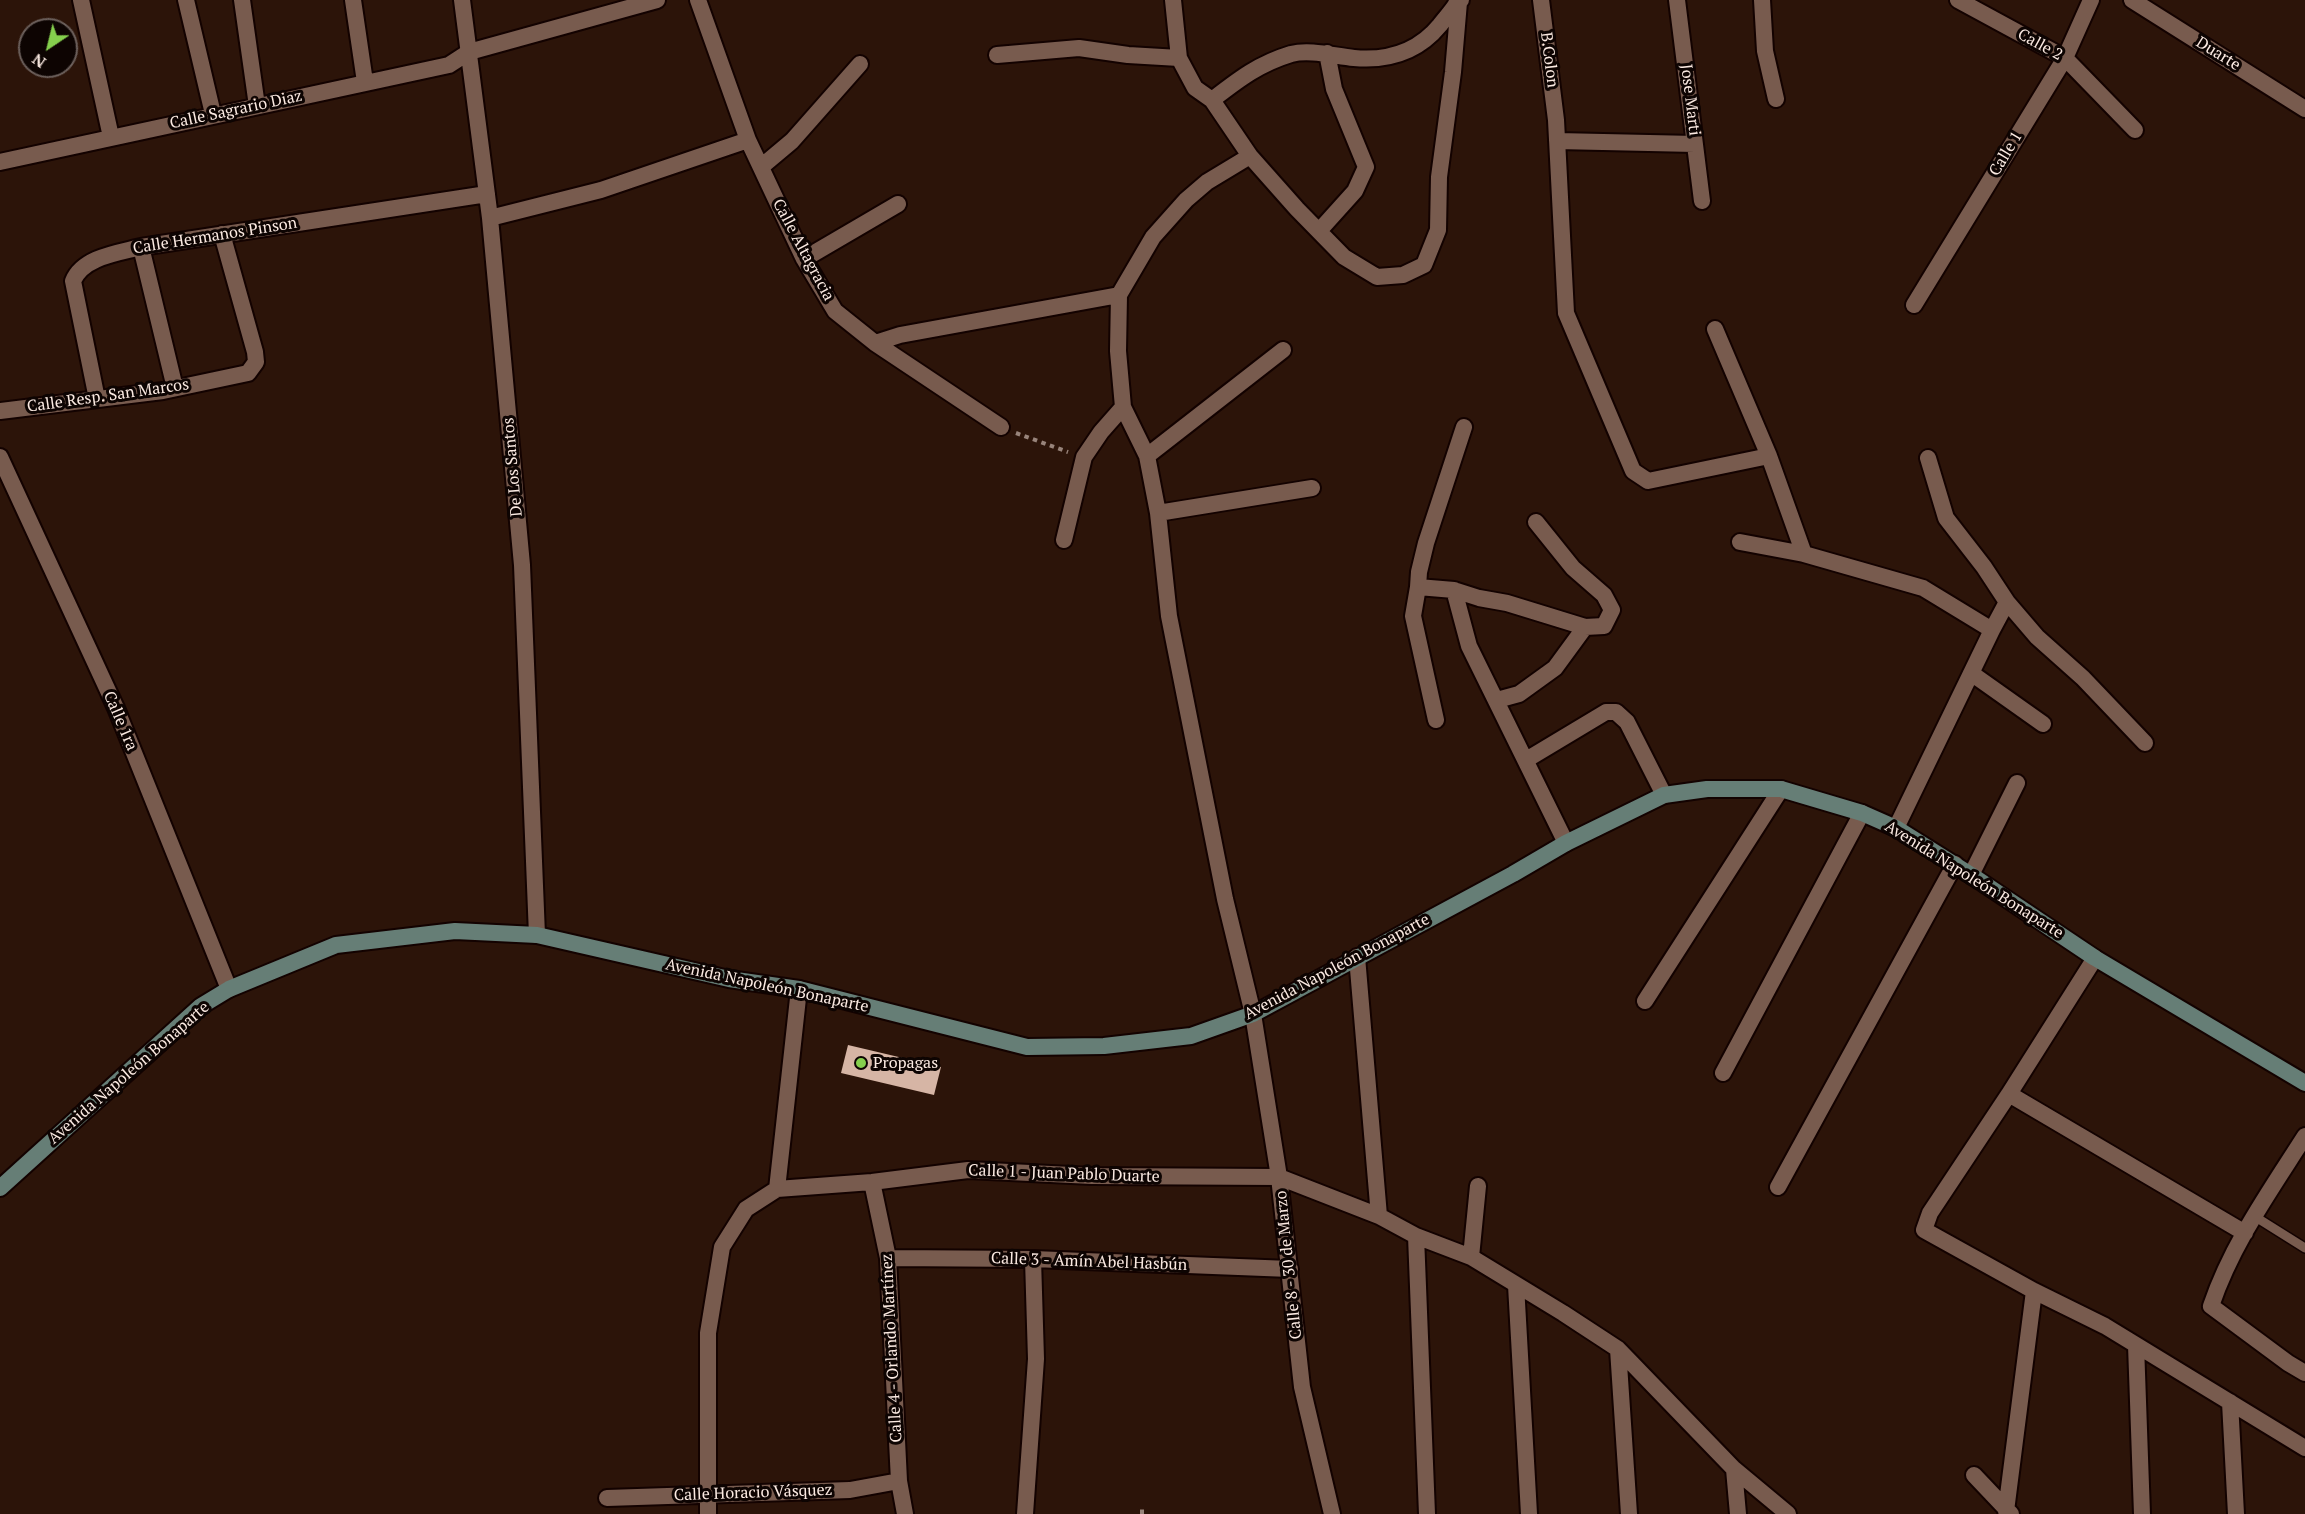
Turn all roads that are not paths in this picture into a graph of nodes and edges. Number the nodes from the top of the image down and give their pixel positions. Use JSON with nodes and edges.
{"nodes":[{"id":1,"x":81,"y":0,"type":"edge"},
{"id":2,"x":186,"y":0,"type":"edge"},
{"id":3,"x":242,"y":0,"type":"edge"},
{"id":4,"x":353,"y":0,"type":"edge"},
{"id":5,"x":462,"y":0,"type":"edge"},
{"id":6,"x":657,"y":0,"type":"edge"},
{"id":7,"x":698,"y":0,"type":"edge"},
{"id":8,"x":1173,"y":0,"type":"edge"},
{"id":9,"x":1458,"y":0,"type":"edge"},
{"id":10,"x":1541,"y":0,"type":"edge"},
{"id":11,"x":1677,"y":0,"type":"edge"},
{"id":12,"x":1762,"y":0,"type":"edge"},
{"id":13,"x":1958,"y":0,"type":"edge"},
{"id":14,"x":2091,"y":0,"type":"edge"},
{"id":15,"x":2132,"y":0,"type":"edge"},
{"id":16,"x":470,"y":52,"type":"junction"},
{"id":17,"x":1327,"y":54,"type":"junction"},
{"id":18,"x":997,"y":55,"type":"dead end"},
{"id":19,"x":1179,"y":58,"type":"junction"},
{"id":20,"x":2065,"y":58,"type":"junction"},
{"id":21,"x":860,"y":64,"type":"dead end"},
{"id":22,"x":365,"y":82,"type":"junction"},
{"id":23,"x":1776,"y":99,"type":"dead end"},
{"id":24,"x":1212,"y":100,"type":"junction"},
{"id":25,"x":257,"y":106,"type":"junction"},
{"id":26,"x":2305,"y":109,"type":"edge"},
{"id":27,"x":213,"y":114,"type":"junction"},
{"id":28,"x":2135,"y":130,"type":"dead end"},
{"id":29,"x":111,"y":137,"type":"junction"},
{"id":30,"x":748,"y":140,"type":"junction"},
{"id":31,"x":1557,"y":141,"type":"junction"},
{"id":32,"x":1695,"y":144,"type":"junction"},
{"id":33,"x":1250,"y":156,"type":"junction"},
{"id":34,"x":0,"y":162,"type":"edge"},
{"id":35,"x":760,"y":167,"type":"junction"},
{"id":36,"x":487,"y":194,"type":"junction"},
{"id":37,"x":1702,"y":201,"type":"dead end"},
{"id":38,"x":897,"y":204,"type":"dead end"},
{"id":39,"x":490,"y":219,"type":"junction"},
{"id":40,"x":1319,"y":231,"type":"junction"},
{"id":41,"x":222,"y":234,"type":"junction"},
{"id":42,"x":141,"y":247,"type":"junction"},
{"id":43,"x":804,"y":259,"type":"junction"},
{"id":44,"x":1119,"y":295,"type":"junction"},
{"id":45,"x":1914,"y":305,"type":"dead end"},
{"id":46,"x":1715,"y":329,"type":"dead end"},
{"id":47,"x":875,"y":343,"type":"junction"},
{"id":48,"x":1283,"y":350,"type":"dead end"},
{"id":49,"x":175,"y":388,"type":"junction"},
{"id":50,"x":97,"y":399,"type":"junction"},
{"id":51,"x":1123,"y":407,"type":"junction"},
{"id":52,"x":0,"y":411,"type":"edge"},
{"id":53,"x":1001,"y":427,"type":"road end"},
{"id":54,"x":1464,"y":427,"type":"dead end"},
{"id":55,"x":1147,"y":456,"type":"junction"},
{"id":56,"x":1769,"y":456,"type":"junction"},
{"id":57,"x":0,"y":457,"type":"edge"},
{"id":58,"x":1928,"y":458,"type":"dead end"},
{"id":59,"x":1312,"y":488,"type":"dead end"},
{"id":60,"x":1158,"y":513,"type":"junction"},
{"id":61,"x":1536,"y":522,"type":"dead end"},
{"id":62,"x":1064,"y":540,"type":"dead end"},
{"id":63,"x":1740,"y":542,"type":"dead end"},
{"id":64,"x":1804,"y":554,"type":"junction"},
{"id":65,"x":1419,"y":587,"type":"junction"},
{"id":66,"x":1454,"y":590,"type":"junction"},
{"id":67,"x":2007,"y":602,"type":"junction"},
{"id":68,"x":1585,"y":627,"type":"junction"},
{"id":69,"x":1992,"y":630,"type":"junction"},
{"id":70,"x":1971,"y":673,"type":"junction"},
{"id":71,"x":1497,"y":700,"type":"junction"},
{"id":72,"x":1436,"y":720,"type":"dead end"},
{"id":73,"x":2043,"y":724,"type":"dead end"},
{"id":74,"x":2145,"y":743,"type":"dead end"},
{"id":75,"x":1526,"y":760,"type":"junction"},
{"id":76,"x":2017,"y":783,"type":"dead end"},
{"id":77,"x":1781,"y":789,"type":"junction"},
{"id":78,"x":1664,"y":795,"type":"junction"},
{"id":79,"x":1862,"y":813,"type":"junction"},
{"id":80,"x":1896,"y":828,"type":"junction"},
{"id":81,"x":1566,"y":843,"type":"junction"},
{"id":82,"x":1955,"y":864,"type":"junction"},
{"id":83,"x":1971,"y":875,"type":"junction"},
{"id":84,"x":537,"y":935,"type":"junction"},
{"id":85,"x":1356,"y":957,"type":"junction"},
{"id":86,"x":2095,"y":958,"type":"junction"},
{"id":87,"x":229,"y":989,"type":"junction"},
{"id":88,"x":800,"y":989,"type":"junction"},
{"id":89,"x":1645,"y":1001,"type":"dead end"},
{"id":90,"x":1253,"y":1014,"type":"junction"},
{"id":91,"x":1723,"y":1073,"type":"dead end"},
{"id":92,"x":2305,"y":1083,"type":"edge"},
{"id":93,"x":2009,"y":1094,"type":"junction"},
{"id":94,"x":2305,"y":1136,"type":"edge"},
{"id":95,"x":1279,"y":1178,"type":"junction"},
{"id":96,"x":872,"y":1182,"type":"junction"},
{"id":97,"x":1478,"y":1186,"type":"dead end"},
{"id":98,"x":1778,"y":1187,"type":"dead end"},
{"id":99,"x":0,"y":1188,"type":"edge"},
{"id":100,"x":777,"y":1189,"type":"junction"},
{"id":101,"x":1378,"y":1216,"type":"junction"},
{"id":102,"x":2254,"y":1216,"type":"junction"},
{"id":103,"x":2244,"y":1233,"type":"junction"},
{"id":104,"x":1416,"y":1236,"type":"junction"},
{"id":105,"x":2305,"y":1248,"type":"edge"},
{"id":106,"x":1471,"y":1257,"type":"junction"},
{"id":107,"x":888,"y":1258,"type":"junction"},
{"id":108,"x":1033,"y":1259,"type":"junction"},
{"id":109,"x":1290,"y":1269,"type":"junction"},
{"id":110,"x":1516,"y":1285,"type":"junction"},
{"id":111,"x":2034,"y":1291,"type":"junction"},
{"id":112,"x":2136,"y":1345,"type":"junction"},
{"id":113,"x":1618,"y":1349,"type":"junction"},
{"id":114,"x":2305,"y":1373,"type":"edge"},
{"id":115,"x":2230,"y":1402,"type":"junction"},
{"id":116,"x":2305,"y":1448,"type":"edge"},
{"id":117,"x":1734,"y":1468,"type":"junction"},
{"id":118,"x":1974,"y":1475,"type":"dead end"},
{"id":119,"x":899,"y":1481,"type":"junction"},
{"id":120,"x":707,"y":1493,"type":"junction"},
{"id":121,"x":607,"y":1498,"type":"dead end"},
{"id":122,"x":2009,"y":1513,"type":"edge"},
{"id":123,"x":708,"y":1514,"type":"edge"},
{"id":124,"x":905,"y":1514,"type":"edge"},
{"id":125,"x":1025,"y":1514,"type":"edge"},
{"id":126,"x":1332,"y":1514,"type":"edge"},
{"id":127,"x":1427,"y":1514,"type":"edge"},
{"id":128,"x":1528,"y":1514,"type":"edge"},
{"id":129,"x":1629,"y":1514,"type":"edge"},
{"id":130,"x":1738,"y":1514,"type":"edge"},
{"id":131,"x":1788,"y":1514,"type":"edge"},
{"id":132,"x":2142,"y":1514,"type":"edge"},
{"id":133,"x":2236,"y":1514,"type":"edge"}],
"edges":[{"from":1,"to":29,"type":"street"},
{"from":2,"to":27,"type":"street"},
{"from":3,"to":25,"type":"street"},
{"from":4,"to":22,"type":"street"},
{"from":5,"to":16,"type":"street","name":"De Los Santos"},
{"from":6,"to":16,"type":"street","name":"Calle Sagrario Diaz"},
{"from":7,"to":30,"type":"street","name":"Calle Altagracia"},
{"from":8,"to":19,"type":"street"},
{"from":9,"to":17,"type":"street"},
{"from":9,"to":40,"type":"street"},
{"from":10,"to":31,"type":"street","name":"B.Colon"},
{"from":11,"to":32,"type":"street","name":"Jose Marti"},
{"from":12,"to":23,"type":"street"},
{"from":13,"to":20,"type":"street","name":"Calle 2"},
{"from":14,"to":20,"type":"street","name":"Calle 1"},
{"from":15,"to":26,"type":"street","name":"Duarte"},
{"from":16,"to":22,"type":"street","name":"Calle Sagrario Diaz"},
{"from":16,"to":36,"type":"street","name":"De Los Santos"},
{"from":17,"to":24,"type":"street"},
{"from":17,"to":40,"type":"street"},
{"from":18,"to":19,"type":"street"},
{"from":19,"to":24,"type":"street"},
{"from":20,"to":28,"type":"street","name":"Calle 2"},
{"from":20,"to":45,"type":"street","name":"Calle 1"},
{"from":21,"to":35,"type":"street"},
{"from":22,"to":25,"type":"street","name":"Calle Sagrario Diaz"},
{"from":24,"to":33,"type":"street"},
{"from":25,"to":27,"type":"street","name":"Calle Sagrario Diaz"},
{"from":27,"to":29,"type":"street","name":"Calle Sagrario Diaz"},
{"from":29,"to":34,"type":"street","name":"Calle Sagrario Diaz"},
{"from":30,"to":35,"type":"street","name":"Calle Altagracia"},
{"from":30,"to":39,"type":"street"},
{"from":31,"to":32,"type":"street"},
{"from":31,"to":56,"type":"street","name":"B.Colon"},
{"from":32,"to":37,"type":"street","name":"Jose Marti"},
{"from":33,"to":40,"type":"street"},
{"from":33,"to":44,"type":"street"},
{"from":35,"to":43,"type":"street","name":"Calle Altagracia"},
{"from":36,"to":39,"type":"street","name":"De Los Santos"},
{"from":36,"to":41,"type":"street","name":"Calle Hermanos Pinson"},
{"from":38,"to":43,"type":"street"},
{"from":39,"to":84,"type":"street","name":"De Los Santos"},
{"from":41,"to":42,"type":"street","name":"Calle Hermanos Pinson"},
{"from":41,"to":49,"type":"street","name":"Calle Resp. San Marcos"},
{"from":42,"to":49,"type":"street"},
{"from":42,"to":50,"type":"street","name":"Calle Hermanos Pinson"},
{"from":43,"to":47,"type":"street","name":"Calle Altagracia"},
{"from":44,"to":47,"type":"street"},
{"from":44,"to":51,"type":"street"},
{"from":46,"to":56,"type":"street"},
{"from":47,"to":53,"type":"street","name":"Calle Altagracia"},
{"from":48,"to":55,"type":"street"},
{"from":49,"to":50,"type":"street","name":"Calle Resp. San Marcos"},
{"from":50,"to":52,"type":"street","name":"Calle Resp. San Marcos"},
{"from":51,"to":55,"type":"street","name":"Calle 8 - 30 de Marzo"},
{"from":51,"to":62,"type":"street"},
{"from":54,"to":65,"type":"street"},
{"from":55,"to":60,"type":"street","name":"Calle 8 - 30 de Marzo"},
{"from":56,"to":64,"type":"street"},
{"from":57,"to":87,"type":"street","name":"Calle 1ra"},
{"from":58,"to":67,"type":"street"},
{"from":59,"to":60,"type":"street"},
{"from":60,"to":90,"type":"street","name":"Calle 8 - 30 de Marzo"},
{"from":61,"to":68,"type":"street"},
{"from":63,"to":64,"type":"street"},
{"from":64,"to":69,"type":"street"},
{"from":65,"to":66,"type":"street"},
{"from":65,"to":72,"type":"street"},
{"from":66,"to":68,"type":"street"},
{"from":66,"to":71,"type":"street"},
{"from":67,"to":69,"type":"street"},
{"from":67,"to":74,"type":"street"},
{"from":68,"to":71,"type":"street"},
{"from":69,"to":70,"type":"street"},
{"from":70,"to":73,"type":"street"},
{"from":70,"to":80,"type":"street"},
{"from":71,"to":75,"type":"street"},
{"from":75,"to":78,"type":"street"},
{"from":75,"to":81,"type":"street"},
{"from":76,"to":83,"type":"street"},
{"from":77,"to":78,"type":"main road","name":"Avenida Napoleón Bonaparte"},
{"from":77,"to":79,"type":"main road","name":"Avenida Napoleón Bonaparte"},
{"from":77,"to":89,"type":"street"},
{"from":78,"to":81,"type":"main road","name":"Avenida Napoleón Bonaparte"},
{"from":79,"to":80,"type":"main road","name":"Avenida Napoleón Bonaparte"},
{"from":79,"to":91,"type":"street"},
{"from":80,"to":82,"type":"main road","name":"Avenida Napoleón Bonaparte"},
{"from":81,"to":85,"type":"main road","name":"Avenida Napoleón Bonaparte"},
{"from":82,"to":83,"type":"main road","name":"Avenida Napoleón Bonaparte"},
{"from":82,"to":98,"type":"street"},
{"from":83,"to":86,"type":"main road","name":"Avenida Napoleón Bonaparte"},
{"from":84,"to":87,"type":"main road","name":"Avenida Napoleón Bonaparte"},
{"from":84,"to":88,"type":"main road","name":"Avenida Napoleón Bonaparte"},
{"from":85,"to":90,"type":"main road","name":"Avenida Napoleón Bonaparte"},
{"from":85,"to":101,"type":"street"},
{"from":86,"to":92,"type":"main road","name":"Avenida Napoleón Bonaparte"},
{"from":86,"to":93,"type":"street"},
{"from":87,"to":99,"type":"main road","name":"Avenida Napoleón Bonaparte"},
{"from":88,"to":90,"type":"main road","name":"Avenida Napoleón Bonaparte"},
{"from":88,"to":100,"type":"street"},
{"from":90,"to":95,"type":"street","name":"Calle 8 - 30 de Marzo"},
{"from":93,"to":103,"type":"street"},
{"from":93,"to":111,"type":"street"},
{"from":94,"to":102,"type":"street"},
{"from":95,"to":96,"type":"street","name":"Calle 1 - Juan Pablo Duarte"},
{"from":95,"to":101,"type":"street"},
{"from":95,"to":109,"type":"street","name":"Calle 8 - 30 de Marzo"},
{"from":96,"to":100,"type":"street","name":"Calle 1 - Juan Pablo Duarte"},
{"from":96,"to":107,"type":"street","name":"Calle 4 - Orlando Martínez"},
{"from":97,"to":106,"type":"street"},
{"from":100,"to":120,"type":"street"},
{"from":101,"to":104,"type":"street"},
{"from":102,"to":103,"type":"street"},
{"from":102,"to":105,"type":"lane"},
{"from":103,"to":114,"type":"street"},
{"from":104,"to":106,"type":"street"},
{"from":104,"to":127,"type":"street"},
{"from":106,"to":110,"type":"street"},
{"from":107,"to":108,"type":"street","name":"Calle 3 - Amín Abel Hasbún"},
{"from":107,"to":119,"type":"street","name":"Calle 4 - Orlando Martínez"},
{"from":108,"to":109,"type":"street","name":"Calle 3 - Amín Abel Hasbún"},
{"from":108,"to":125,"type":"street"},
{"from":109,"to":126,"type":"street","name":"Calle 8 - 30 de Marzo"},
{"from":110,"to":113,"type":"street"},
{"from":110,"to":128,"type":"street"},
{"from":111,"to":112,"type":"street"},
{"from":111,"to":122,"type":"street"},
{"from":112,"to":115,"type":"street"},
{"from":112,"to":132,"type":"street"},
{"from":113,"to":117,"type":"street"},
{"from":113,"to":129,"type":"street"},
{"from":115,"to":116,"type":"street"},
{"from":115,"to":133,"type":"street"},
{"from":117,"to":130,"type":"street"},
{"from":117,"to":131,"type":"street"},
{"from":118,"to":122,"type":"street"},
{"from":119,"to":120,"type":"street","name":"Calle Horacio Vásquez"},
{"from":119,"to":124,"type":"street","name":"Calle 4 - Orlando Martínez"},
{"from":120,"to":121,"type":"street","name":"Calle Horacio Vásquez"},
{"from":120,"to":123,"type":"street"}]}
